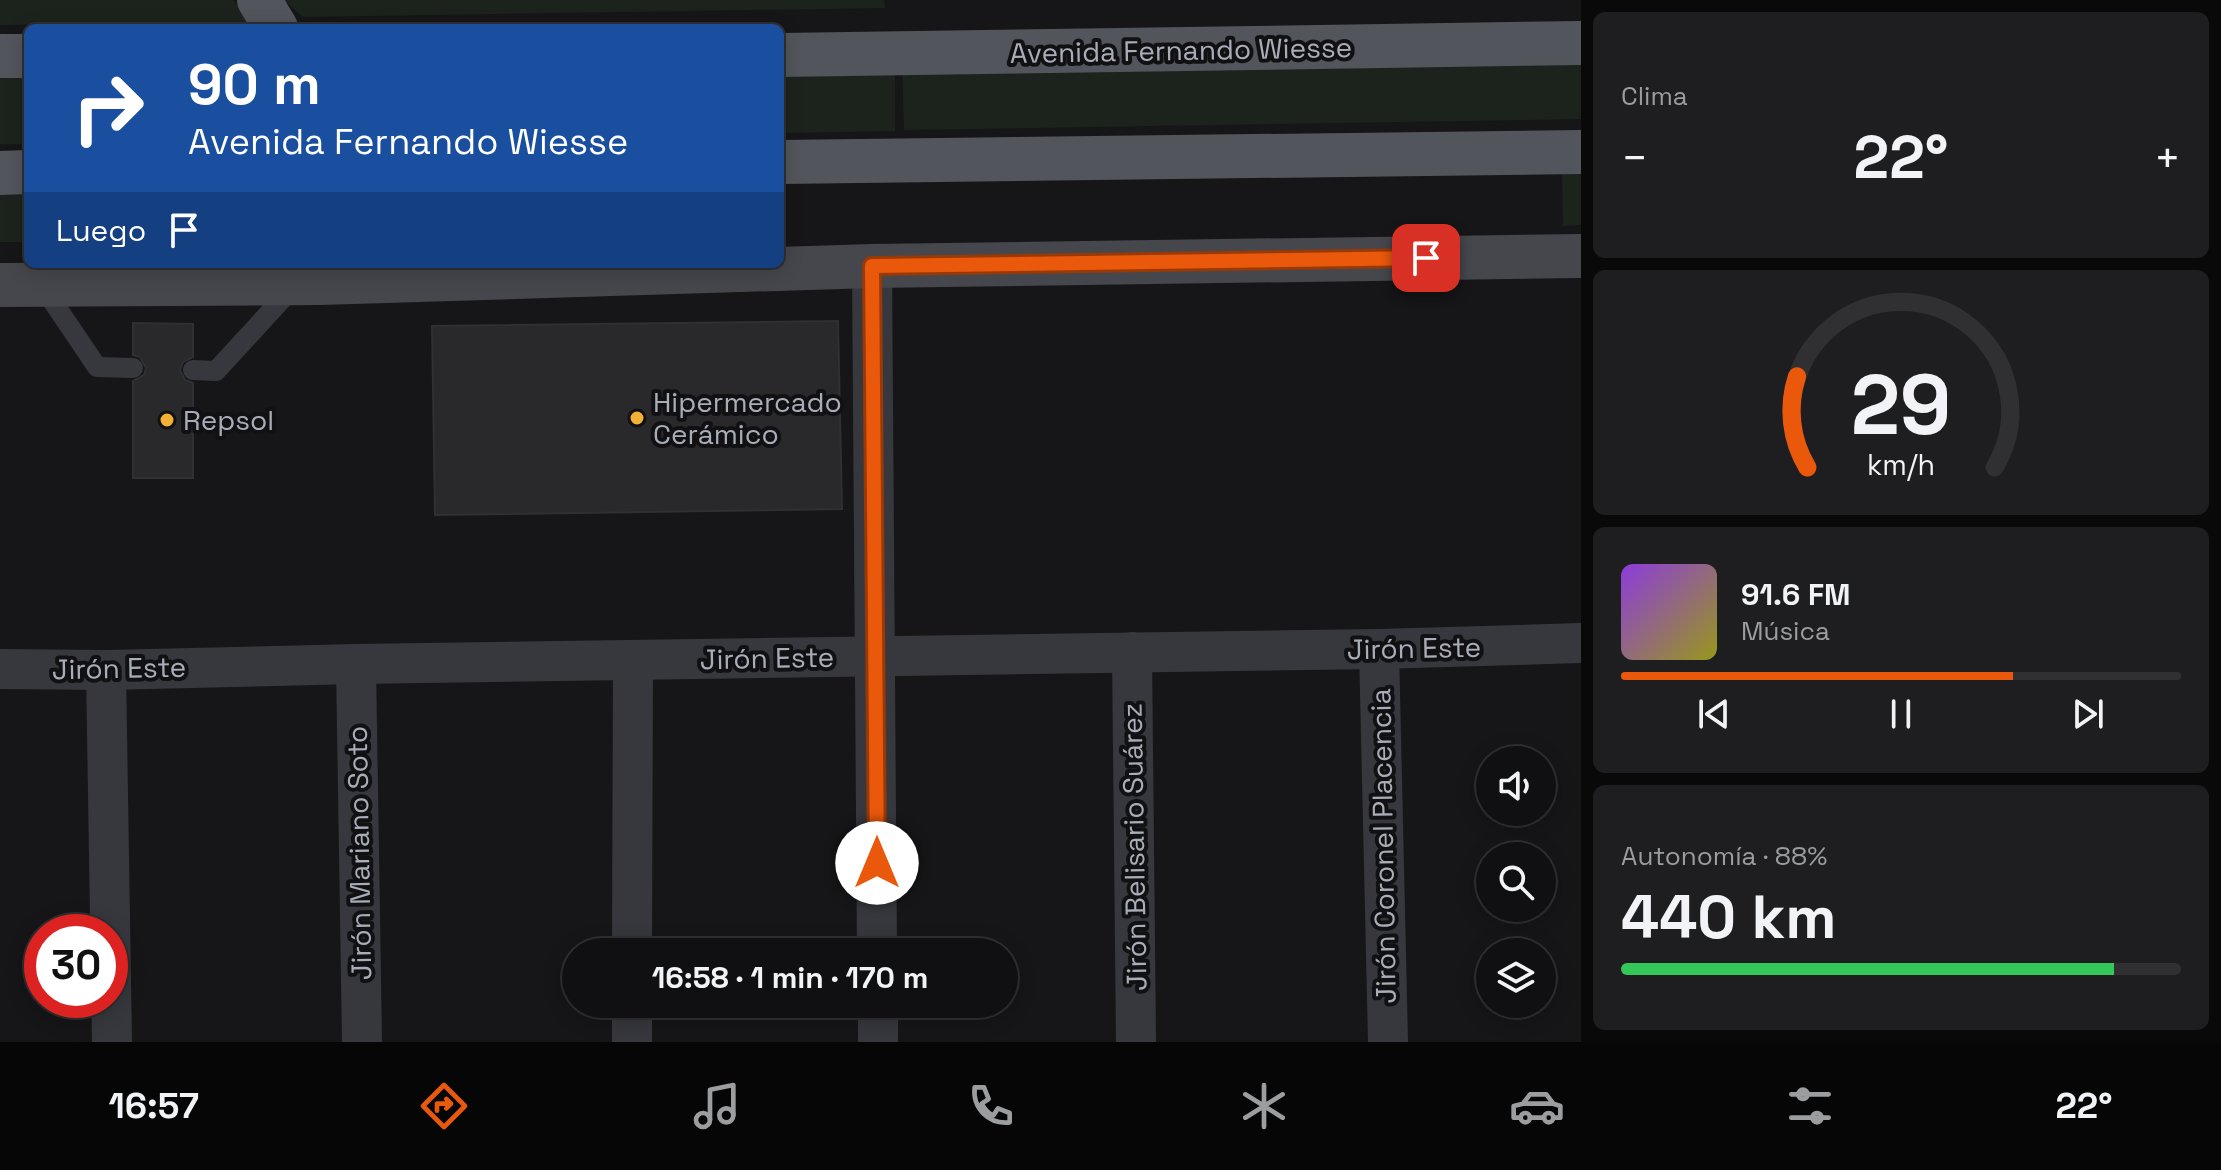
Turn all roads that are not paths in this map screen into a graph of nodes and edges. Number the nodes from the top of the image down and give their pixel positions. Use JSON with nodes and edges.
{"nodes":[{"id":1,"x":259,"y":0,"type":"edge"},
{"id":2,"x":274,"y":24,"type":"edge"},
{"id":3,"x":1581,"y":43,"type":"edge"},
{"id":4,"x":784,"y":55,"type":"edge"},
{"id":5,"x":0,"y":56,"type":"edge"},
{"id":6,"x":24,"y":56,"type":"edge"},
{"id":7,"x":1581,"y":152,"type":"edge"},
{"id":8,"x":784,"y":162,"type":"edge"},
{"id":9,"x":24,"y":172,"type":"edge"},
{"id":10,"x":0,"y":173,"type":"edge"},
{"id":11,"x":1581,"y":256,"type":"edge"},
{"id":12,"x":872,"y":266,"type":"junction"},
{"id":13,"x":297,"y":283,"type":"junction"},
{"id":14,"x":20,"y":284,"type":"edge"},
{"id":15,"x":133,"y":368,"type":"dead end"},
{"id":16,"x":193,"y":370,"type":"dead end"},
{"id":17,"x":1581,"y":643,"type":"edge"},
{"id":18,"x":1379,"y":649,"type":"junction"},
{"id":19,"x":1132,"y":652,"type":"junction"},
{"id":20,"x":876,"y":656,"type":"junction"},
{"id":21,"x":633,"y":660,"type":"junction"},
{"id":22,"x":356,"y":664,"type":"junction"},
{"id":23,"x":0,"y":669,"type":"edge"},
{"id":24,"x":106,"y":670,"type":"junction"},
{"id":25,"x":632,"y":938,"type":"edge"},
{"id":26,"x":877,"y":938,"type":"edge"},
{"id":27,"x":632,"y":1018,"type":"edge"},
{"id":28,"x":878,"y":1018,"type":"edge"},
{"id":29,"x":112,"y":1042,"type":"edge"},
{"id":30,"x":362,"y":1042,"type":"edge"},
{"id":31,"x":632,"y":1042,"type":"edge"},
{"id":32,"x":878,"y":1042,"type":"edge"},
{"id":33,"x":1136,"y":1042,"type":"edge"},
{"id":34,"x":1388,"y":1042,"type":"edge"}],
"edges":[{"from":1,"to":2,"type":"main road"},
{"from":3,"to":4,"type":"main road","name":"Avenida Fernando Wiesse"},
{"from":5,"to":6,"type":"main road"},
{"from":7,"to":8,"type":"main road"},
{"from":9,"to":10,"type":"main road"},
{"from":11,"to":12,"type":"main road"},
{"from":12,"to":13,"type":"main road"},
{"from":12,"to":20,"type":"street"},
{"from":13,"to":14,"type":"main road"},
{"from":13,"to":16,"type":"lane"},
{"from":14,"to":15,"type":"lane"},
{"from":17,"to":18,"type":"street","name":"Jirón Este"},
{"from":18,"to":19,"type":"street","name":"Jirón Este"},
{"from":18,"to":34,"type":"street","name":"Jirón Coronel Placencia"},
{"from":19,"to":20,"type":"street","name":"Jirón Este"},
{"from":19,"to":33,"type":"street","name":"Jirón Belisario Suárez"},
{"from":20,"to":21,"type":"street","name":"Jirón Este"},
{"from":20,"to":26,"type":"street"},
{"from":21,"to":22,"type":"street","name":"Jirón Este"},
{"from":21,"to":25,"type":"street"},
{"from":22,"to":24,"type":"street","name":"Jirón Este"},
{"from":22,"to":30,"type":"street","name":"Jirón Mariano Soto"},
{"from":23,"to":24,"type":"street","name":"Jirón Este"},
{"from":24,"to":29,"type":"street"},
{"from":27,"to":31,"type":"street"},
{"from":28,"to":32,"type":"street"}]}
